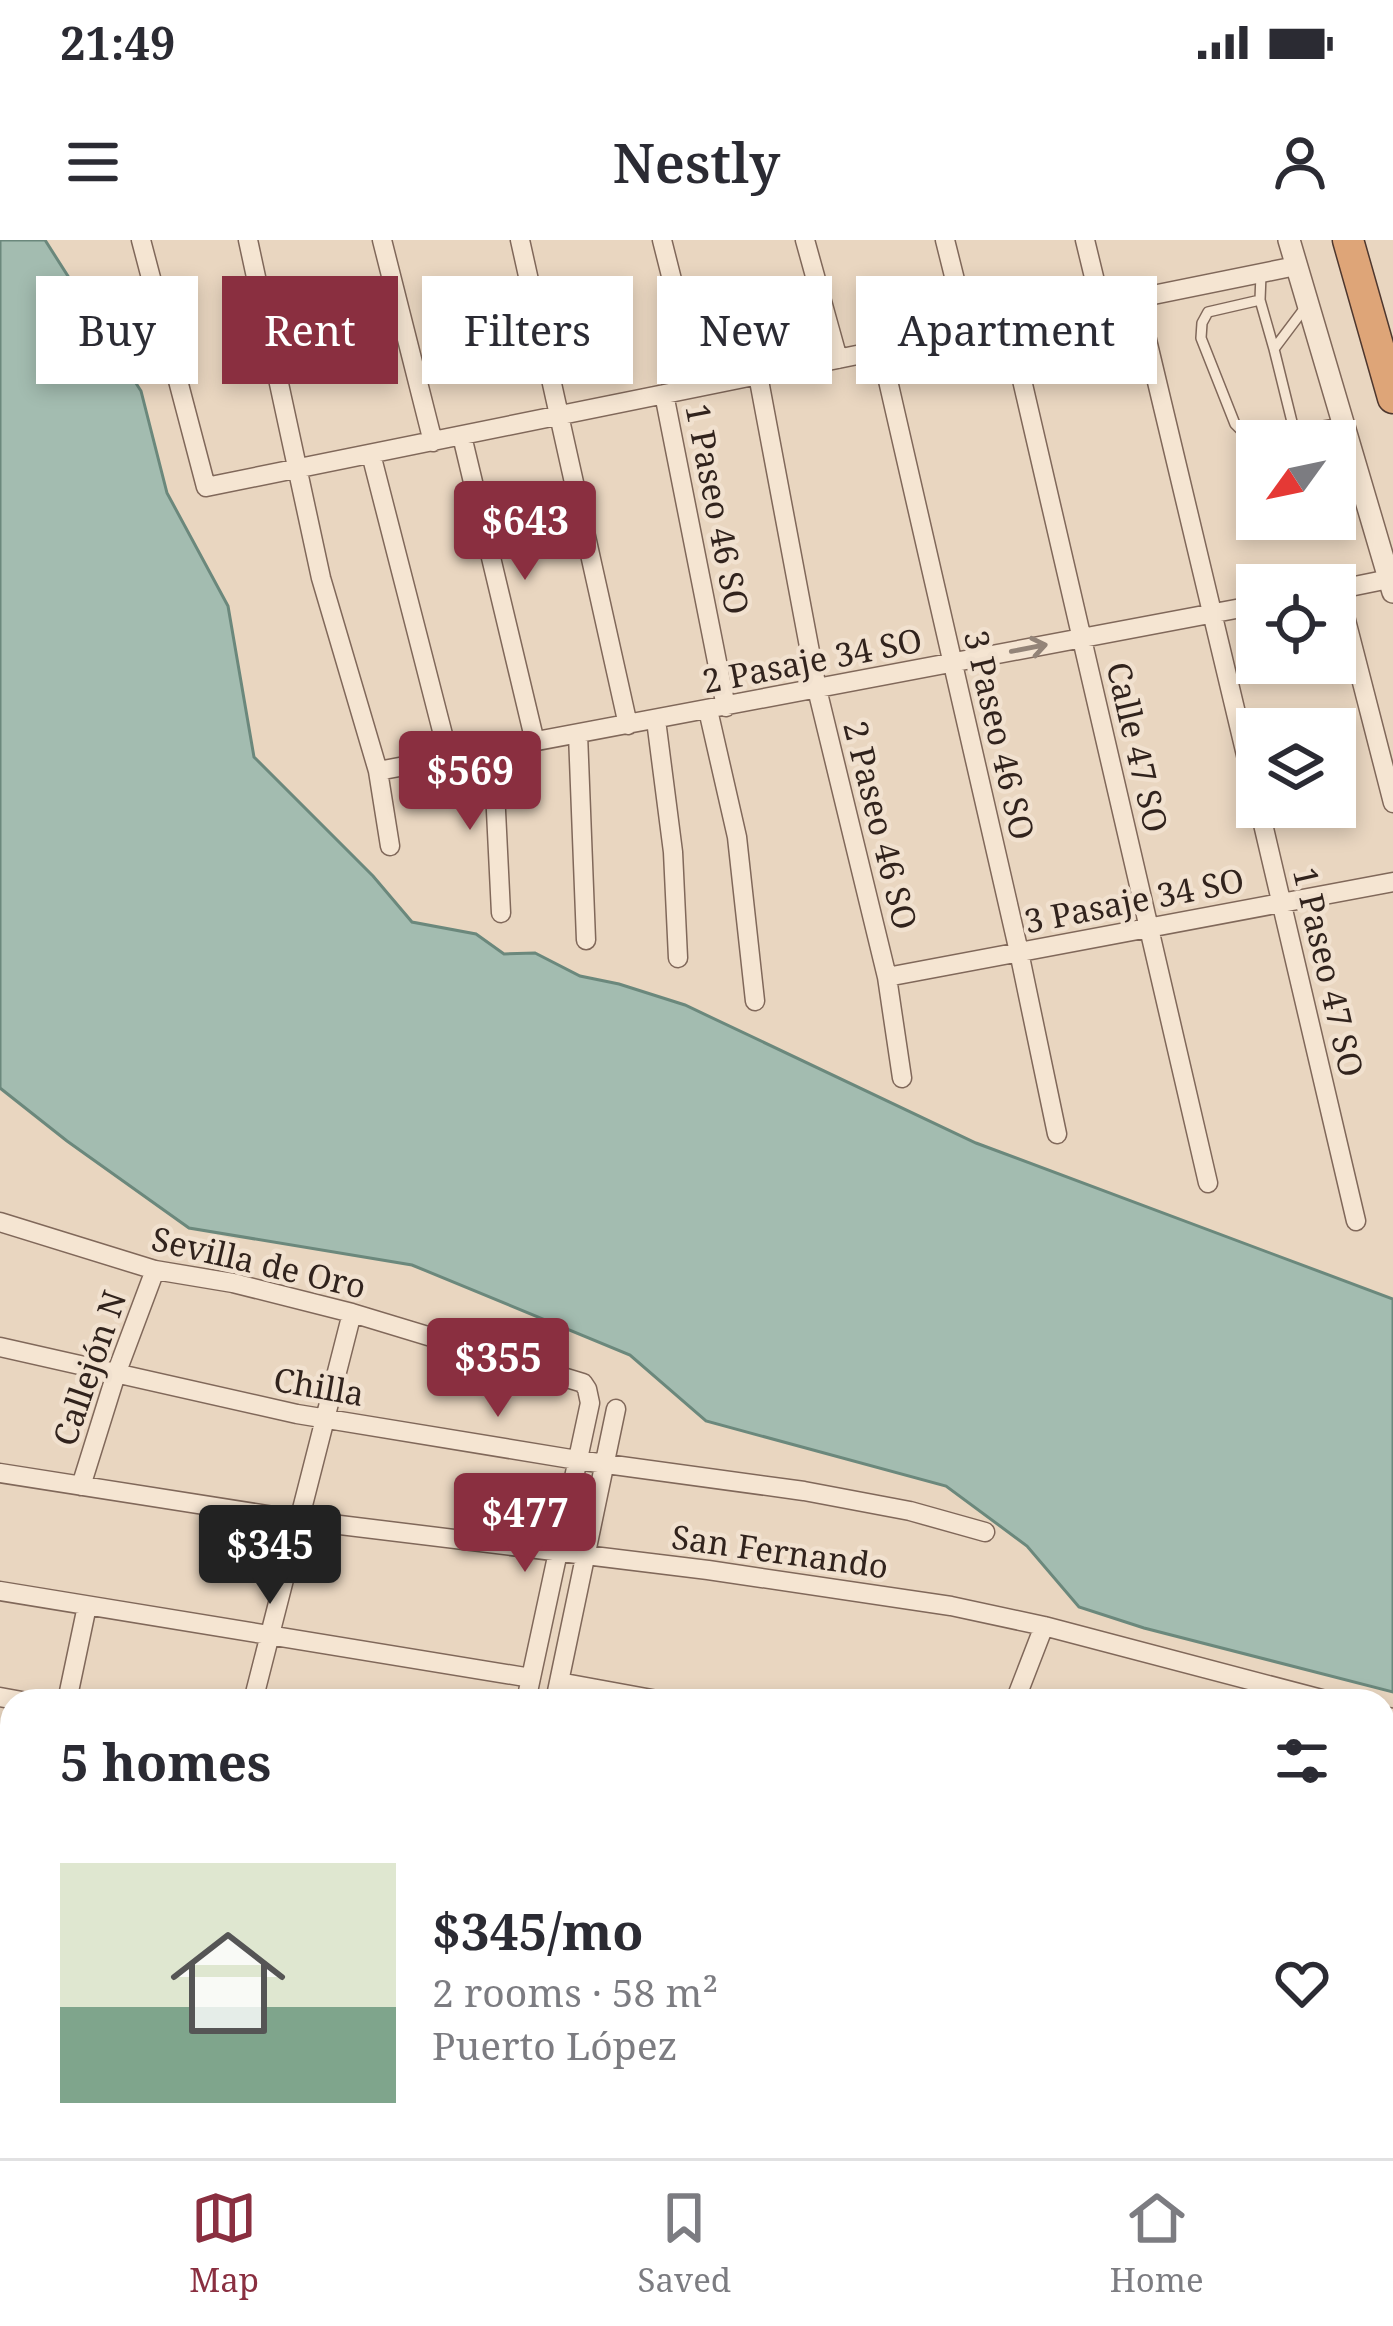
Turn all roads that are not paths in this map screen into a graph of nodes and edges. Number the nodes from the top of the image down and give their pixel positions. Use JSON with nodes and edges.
{"nodes":[{"id":1,"x":141,"y":240,"type":"edge"},
{"id":2,"x":248,"y":240,"type":"edge"},
{"id":3,"x":382,"y":240,"type":"edge"},
{"id":4,"x":520,"y":240,"type":"edge"},
{"id":5,"x":662,"y":240,"type":"edge"},
{"id":6,"x":805,"y":240,"type":"edge"},
{"id":7,"x":945,"y":240,"type":"edge"},
{"id":8,"x":1085,"y":240,"type":"edge"},
{"id":9,"x":1289,"y":240,"type":"edge"},
{"id":10,"x":1348,"y":240,"type":"edge"},
{"id":11,"x":1296,"y":266,"type":"junction"},
{"id":12,"x":1261,"y":274,"type":"junction"},
{"id":13,"x":954,"y":276,"type":"edge"},
{"id":14,"x":1094,"y":276,"type":"edge"},
{"id":15,"x":1157,"y":294,"type":"edge"},
{"id":16,"x":1260,"y":300,"type":"junction"},
{"id":17,"x":1307,"y":304,"type":"junction"},
{"id":18,"x":1274,"y":349,"type":"junction"},
{"id":19,"x":856,"y":355,"type":"edge"},
{"id":20,"x":838,"y":359,"type":"junction"},
{"id":21,"x":832,"y":360,"type":"edge"},
{"id":22,"x":1157,"y":383,"type":"edge"},
{"id":23,"x":714,"y":384,"type":"edge"},
{"id":24,"x":760,"y":384,"type":"edge"},
{"id":25,"x":889,"y":384,"type":"edge"},
{"id":26,"x":1023,"y":384,"type":"edge"},
{"id":27,"x":699,"y":387,"type":"junction"},
{"id":28,"x":664,"y":394,"type":"junction"},
{"id":29,"x":1393,"y":398,"type":"edge"},
{"id":30,"x":560,"y":415,"type":"junction"},
{"id":31,"x":1292,"y":420,"type":"edge"},
{"id":32,"x":1342,"y":420,"type":"edge"},
{"id":33,"x":1236,"y":425,"type":"edge"},
{"id":34,"x":463,"y":436,"type":"junction"},
{"id":35,"x":433,"y":442,"type":"junction"},
{"id":36,"x":371,"y":454,"type":"junction"},
{"id":37,"x":1356,"y":466,"type":"edge"},
{"id":38,"x":298,"y":469,"type":"junction"},
{"id":39,"x":1391,"y":586,"type":"edge"},
{"id":40,"x":1356,"y":589,"type":"edge"},
{"id":41,"x":1236,"y":609,"type":"edge"},
{"id":42,"x":1211,"y":614,"type":"junction"},
{"id":43,"x":1082,"y":638,"type":"junction"},
{"id":44,"x":953,"y":663,"type":"junction"},
{"id":45,"x":1356,"y":665,"type":"edge"},
{"id":46,"x":818,"y":689,"type":"junction"},
{"id":47,"x":717,"y":708,"type":"junction"},
{"id":48,"x":1236,"y":715,"type":"edge"},
{"id":49,"x":656,"y":720,"type":"junction"},
{"id":50,"x":628,"y":725,"type":"junction"},
{"id":51,"x":578,"y":734,"type":"junction"},
{"id":52,"x":535,"y":742,"type":"junction"},
{"id":53,"x":493,"y":750,"type":"junction"},
{"id":54,"x":449,"y":758,"type":"junction"},
{"id":55,"x":378,"y":771,"type":"junction"},
{"id":56,"x":1393,"y":803,"type":"edge"},
{"id":57,"x":1264,"y":828,"type":"edge"},
{"id":58,"x":390,"y":846,"type":"dead end"},
{"id":59,"x":1393,"y":882,"type":"edge"},
{"id":60,"x":1282,"y":903,"type":"junction"},
{"id":61,"x":501,"y":913,"type":"dead end"},
{"id":62,"x":1149,"y":928,"type":"junction"},
{"id":63,"x":586,"y":940,"type":"dead end"},
{"id":64,"x":1019,"y":952,"type":"junction"},
{"id":65,"x":678,"y":958,"type":"dead end"},
{"id":66,"x":886,"y":977,"type":"junction"},
{"id":67,"x":754,"y":1001,"type":"dead end"},
{"id":68,"x":902,"y":1078,"type":"dead end"},
{"id":69,"x":1058,"y":1135,"type":"dead end"},
{"id":70,"x":1208,"y":1184,"type":"dead end"},
{"id":71,"x":1355,"y":1221,"type":"dead end"},
{"id":72,"x":0,"y":1222,"type":"edge"},
{"id":73,"x":155,"y":1270,"type":"junction"},
{"id":74,"x":352,"y":1312,"type":"junction"},
{"id":75,"x":0,"y":1347,"type":"edge"},
{"id":76,"x":116,"y":1374,"type":"junction"},
{"id":77,"x":616,"y":1409,"type":"dead end"},
{"id":78,"x":323,"y":1418,"type":"junction"},
{"id":79,"x":577,"y":1460,"type":"junction"},
{"id":80,"x":604,"y":1463,"type":"junction"},
{"id":81,"x":0,"y":1473,"type":"edge"},
{"id":82,"x":81,"y":1486,"type":"junction"},
{"id":83,"x":299,"y":1520,"type":"junction"},
{"id":84,"x":985,"y":1532,"type":"dead end"},
{"id":85,"x":558,"y":1550,"type":"junction"},
{"id":86,"x":586,"y":1554,"type":"junction"},
{"id":87,"x":0,"y":1591,"type":"edge"},
{"id":88,"x":87,"y":1606,"type":"junction"},
{"id":89,"x":1044,"y":1626,"type":"junction"},
{"id":90,"x":269,"y":1634,"type":"junction"},
{"id":91,"x":531,"y":1678,"type":"junction"},
{"id":92,"x":70,"y":1689,"type":"edge"},
{"id":93,"x":256,"y":1689,"type":"edge"},
{"id":94,"x":529,"y":1689,"type":"edge"},
{"id":95,"x":558,"y":1689,"type":"edge"},
{"id":96,"x":1020,"y":1689,"type":"edge"},
{"id":97,"x":1283,"y":1689,"type":"edge"}],
"edges":[{"from":1,"to":38,"type":"street"},
{"from":2,"to":38,"type":"street"},
{"from":3,"to":35,"type":"street"},
{"from":4,"to":30,"type":"street"},
{"from":5,"to":27,"type":"street"},
{"from":6,"to":20,"type":"street"},
{"from":7,"to":13,"type":"street"},
{"from":8,"to":14,"type":"street"},
{"from":9,"to":11,"type":"street"},
{"from":10,"to":29,"type":"highway"},
{"from":11,"to":12,"type":"street"},
{"from":11,"to":17,"type":"street"},
{"from":12,"to":15,"type":"street"},
{"from":12,"to":16,"type":"lane"},
{"from":16,"to":18,"type":"lane"},
{"from":16,"to":33,"type":"lane"},
{"from":17,"to":18,"type":"lane"},
{"from":17,"to":32,"type":"street"},
{"from":18,"to":31,"type":"lane"},
{"from":19,"to":20,"type":"street"},
{"from":20,"to":21,"type":"street"},
{"from":22,"to":42,"type":"street","name":"1 Paseo 47 SO"},
{"from":23,"to":27,"type":"street"},
{"from":24,"to":46,"type":"street","name":"2 Paseo 46 SO"},
{"from":25,"to":44,"type":"street","name":"3 Paseo 46 SO"},
{"from":26,"to":43,"type":"street","name":"Calle 47 SO"},
{"from":27,"to":28,"type":"street"},
{"from":28,"to":30,"type":"street"},
{"from":28,"to":47,"type":"street","name":"1 Paseo 46 SO"},
{"from":30,"to":34,"type":"street"},
{"from":30,"to":50,"type":"street"},
{"from":34,"to":35,"type":"street"},
{"from":34,"to":52,"type":"street"},
{"from":35,"to":36,"type":"street"},
{"from":36,"to":38,"type":"street"},
{"from":36,"to":54,"type":"street"},
{"from":37,"to":39,"type":"street"},
{"from":38,"to":55,"type":"street"},
{"from":39,"to":40,"type":"street"},
{"from":41,"to":42,"type":"street","name":"2 Pasaje 34 SO"},
{"from":42,"to":43,"type":"street","name":"2 Pasaje 34 SO"},
{"from":42,"to":48,"type":"street","name":"1 Paseo 47 SO"},
{"from":44,"to":43,"type":"street","name":"2 Pasaje 34 SO","one_way":true},
{"from":43,"to":62,"type":"street","name":"Calle 47 SO"},
{"from":44,"to":46,"type":"street","name":"2 Pasaje 34 SO"},
{"from":44,"to":64,"type":"street","name":"3 Paseo 46 SO"},
{"from":45,"to":56,"type":"street"},
{"from":46,"to":47,"type":"street","name":"2 Pasaje 34 SO"},
{"from":46,"to":66,"type":"street","name":"2 Paseo 46 SO"},
{"from":47,"to":49,"type":"street","name":"2 Pasaje 34 SO"},
{"from":47,"to":67,"type":"street","name":"1 Paseo 46 SO"},
{"from":49,"to":50,"type":"street","name":"2 Pasaje 34 SO"},
{"from":49,"to":65,"type":"street"},
{"from":50,"to":51,"type":"street","name":"2 Pasaje 34 SO"},
{"from":51,"to":52,"type":"street","name":"2 Pasaje 34 SO"},
{"from":51,"to":63,"type":"street"},
{"from":52,"to":53,"type":"street","name":"2 Pasaje 34 SO"},
{"from":53,"to":54,"type":"street","name":"2 Pasaje 34 SO"},
{"from":53,"to":61,"type":"street"},
{"from":54,"to":55,"type":"street","name":"2 Pasaje 34 SO"},
{"from":55,"to":58,"type":"street"},
{"from":57,"to":60,"type":"street","name":"1 Paseo 47 SO"},
{"from":59,"to":60,"type":"street","name":"3 Pasaje 34 SO"},
{"from":60,"to":62,"type":"street","name":"3 Pasaje 34 SO"},
{"from":60,"to":71,"type":"street","name":"1 Paseo 47 SO"},
{"from":62,"to":64,"type":"street","name":"3 Pasaje 34 SO"},
{"from":62,"to":70,"type":"street","name":"Calle 47 SO"},
{"from":64,"to":66,"type":"street","name":"3 Pasaje 34 SO"},
{"from":64,"to":69,"type":"street","name":"3 Paseo 46 SO"},
{"from":66,"to":68,"type":"street","name":"2 Paseo 46 SO"},
{"from":72,"to":73,"type":"street","name":"Sevilla de Oro"},
{"from":73,"to":74,"type":"street","name":"Sevilla de Oro"},
{"from":73,"to":76,"type":"street","name":"Callejón N"},
{"from":74,"to":78,"type":"street"},
{"from":74,"to":79,"type":"street","name":"Sevilla de Oro"},
{"from":75,"to":76,"type":"street","name":"Chilla"},
{"from":76,"to":78,"type":"street","name":"Chilla"},
{"from":76,"to":82,"type":"street","name":"Callejón N"},
{"from":77,"to":80,"type":"street"},
{"from":78,"to":79,"type":"street","name":"Chilla"},
{"from":78,"to":83,"type":"street"},
{"from":79,"to":80,"type":"street","name":"Chilla"},
{"from":79,"to":85,"type":"street"},
{"from":80,"to":84,"type":"street","name":"Chilla"},
{"from":80,"to":86,"type":"street"},
{"from":81,"to":82,"type":"street","name":"San Fernando"},
{"from":82,"to":83,"type":"street","name":"San Fernando"},
{"from":83,"to":85,"type":"street","name":"San Fernando"},
{"from":83,"to":90,"type":"street"},
{"from":85,"to":86,"type":"street","name":"San Fernando"},
{"from":85,"to":91,"type":"street"},
{"from":86,"to":89,"type":"street","name":"San Fernando"},
{"from":86,"to":95,"type":"street"},
{"from":87,"to":88,"type":"street"},
{"from":88,"to":90,"type":"street"},
{"from":88,"to":92,"type":"street"},
{"from":89,"to":96,"type":"street"},
{"from":89,"to":97,"type":"street","name":"San Fernando"},
{"from":90,"to":91,"type":"street"},
{"from":90,"to":93,"type":"street"},
{"from":91,"to":94,"type":"street"}]}
